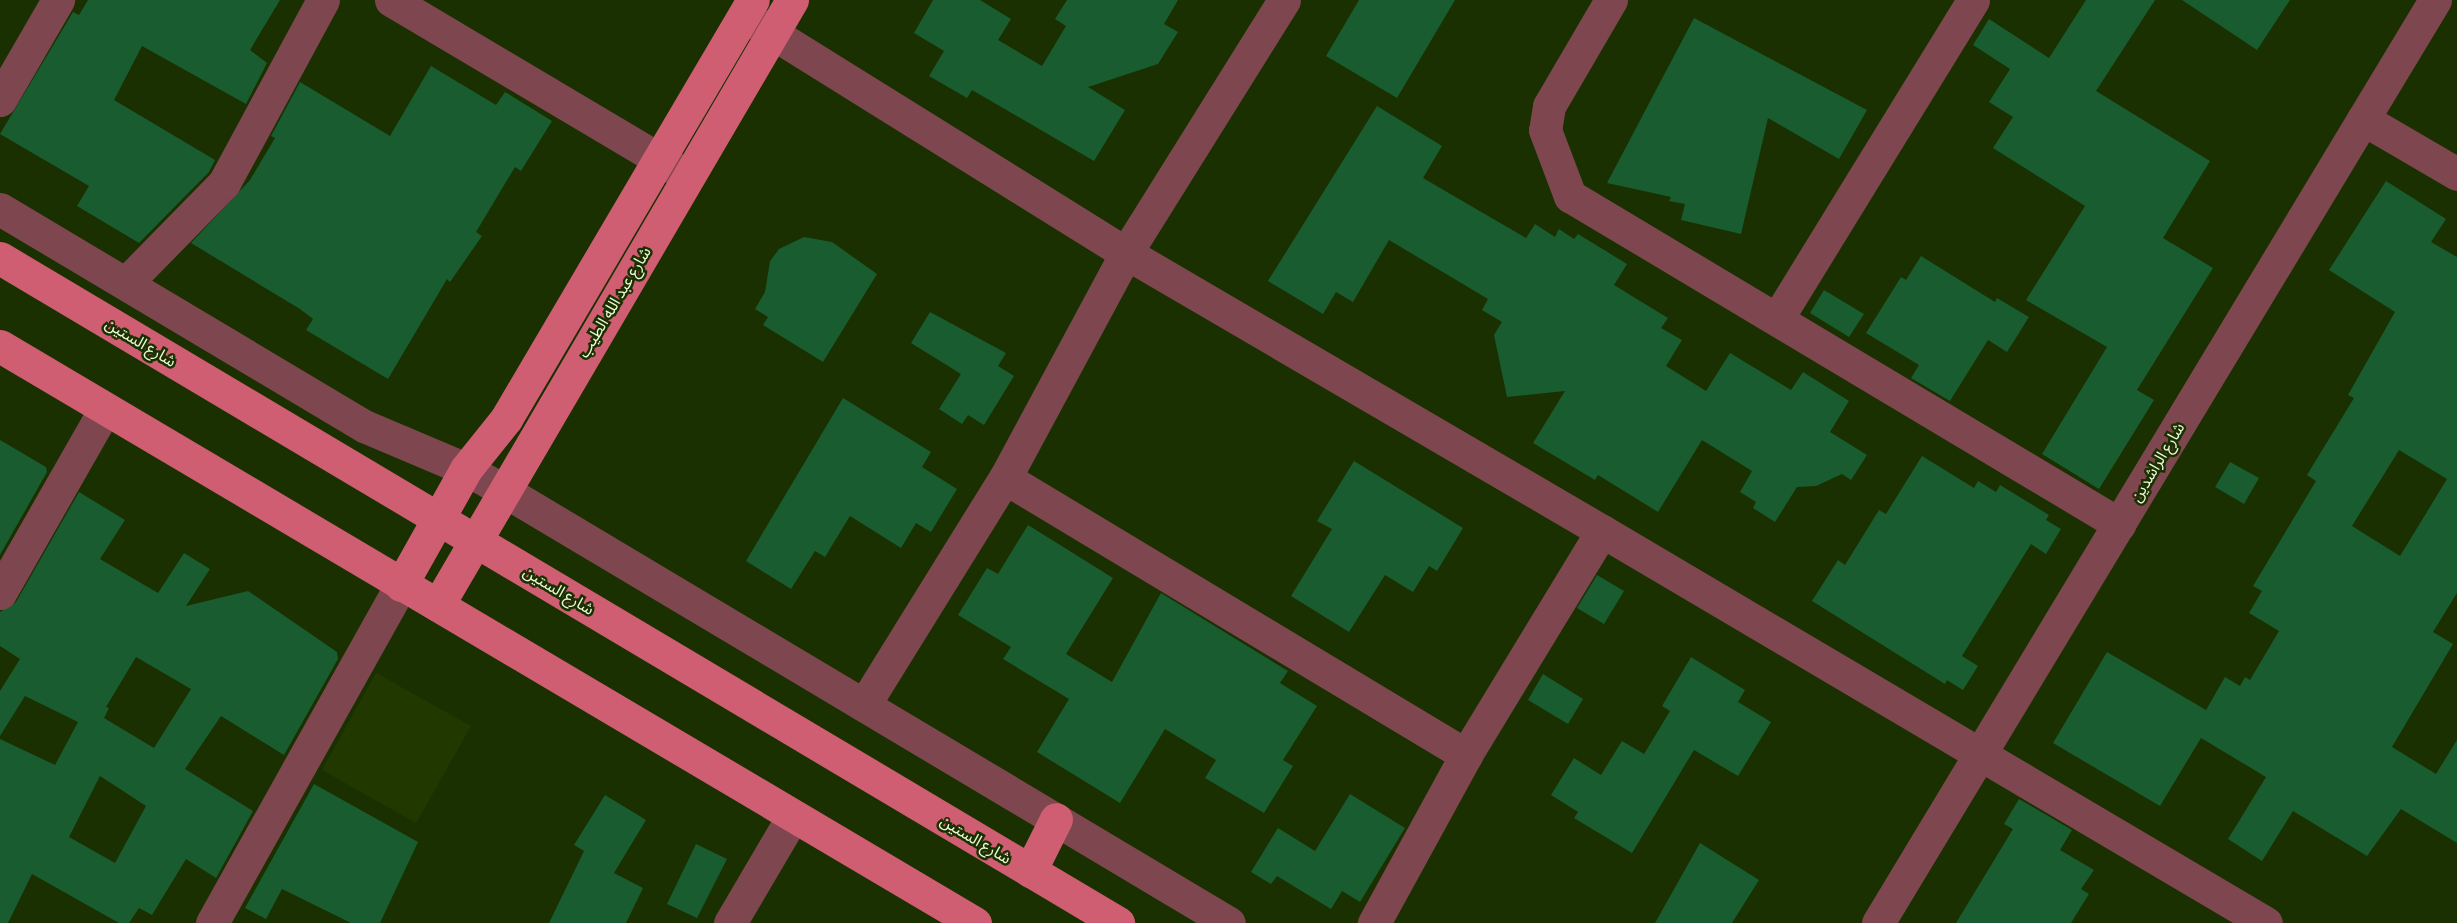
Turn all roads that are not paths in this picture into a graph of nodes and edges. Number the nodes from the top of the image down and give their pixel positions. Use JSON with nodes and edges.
{"nodes":[{"id":1,"x":58,"y":0,"type":"edge"},
{"id":2,"x":323,"y":0,"type":"edge"},
{"id":3,"x":391,"y":0,"type":"edge"},
{"id":4,"x":792,"y":0,"type":"edge"},
{"id":5,"x":1284,"y":0,"type":"edge"},
{"id":6,"x":1611,"y":0,"type":"edge"},
{"id":7,"x":1973,"y":0,"type":"edge"},
{"id":8,"x":2435,"y":0,"type":"edge"},
{"id":9,"x":749,"y":8,"type":"edge"},
{"id":10,"x":773,"y":33,"type":"junction"},
{"id":11,"x":0,"y":100,"type":"edge"},
{"id":12,"x":2363,"y":119,"type":"junction"},
{"id":13,"x":659,"y":160,"type":"junction"},
{"id":14,"x":2457,"y":174,"type":"edge"},
{"id":15,"x":688,"y":176,"type":"junction"},
{"id":16,"x":0,"y":209,"type":"edge"},
{"id":17,"x":1126,"y":253,"type":"junction"},
{"id":18,"x":0,"y":258,"type":"edge"},
{"id":19,"x":127,"y":282,"type":"junction"},
{"id":20,"x":1777,"y":319,"type":"junction"},
{"id":21,"x":0,"y":346,"type":"edge"},
{"id":22,"x":105,"y":409,"type":"junction"},
{"id":23,"x":466,"y":469,"type":"junction"},
{"id":24,"x":1005,"y":478,"type":"junction"},
{"id":25,"x":503,"y":490,"type":"junction"},
{"id":26,"x":437,"y":520,"type":"junction"},
{"id":27,"x":2119,"y":524,"type":"junction"},
{"id":28,"x":1602,"y":531,"type":"junction"},
{"id":29,"x":474,"y":540,"type":"junction"},
{"id":30,"x":401,"y":585,"type":"junction"},
{"id":31,"x":0,"y":593,"type":"edge"},
{"id":32,"x":438,"y":606,"type":"junction"},
{"id":33,"x":864,"y":705,"type":"junction"},
{"id":34,"x":1981,"y":752,"type":"junction"},
{"id":35,"x":1466,"y":755,"type":"junction"},
{"id":36,"x":794,"y":816,"type":"junction"},
{"id":37,"x":1056,"y":819,"type":"junction"},
{"id":38,"x":1030,"y":871,"type":"junction"},
{"id":39,"x":212,"y":923,"type":"edge"},
{"id":40,"x":730,"y":923,"type":"edge"},
{"id":41,"x":975,"y":923,"type":"edge"},
{"id":42,"x":1118,"y":923,"type":"edge"},
{"id":43,"x":1229,"y":923,"type":"edge"},
{"id":44,"x":1374,"y":923,"type":"edge"},
{"id":45,"x":1878,"y":923,"type":"edge"},
{"id":46,"x":2266,"y":923,"type":"edge"}],
"edges":[{"from":1,"to":11,"type":"street"},
{"from":2,"to":19,"type":"street"},
{"from":3,"to":13,"type":"street"},
{"from":4,"to":10,"type":"main road","name":"شارع عبد الله الطيب"},
{"from":5,"to":17,"type":"street"},
{"from":6,"to":20,"type":"street"},
{"from":7,"to":20,"type":"street"},
{"from":8,"to":12,"type":"street","name":"شارع الراشدين"},
{"from":9,"to":10,"type":"street"},
{"from":9,"to":13,"type":"main road","name":"شارع عبد الله الطيب"},
{"from":10,"to":15,"type":"main road","name":"شارع عبد الله الطيب"},
{"from":10,"to":17,"type":"street"},
{"from":12,"to":14,"type":"street"},
{"from":12,"to":27,"type":"street","name":"شارع الراشدين"},
{"from":13,"to":15,"type":"street"},
{"from":13,"to":23,"type":"main road","name":"شارع عبد الله الطيب"},
{"from":15,"to":25,"type":"main road","name":"شارع عبد الله الطيب"},
{"from":16,"to":19,"type":"street"},
{"from":17,"to":24,"type":"street"},
{"from":17,"to":28,"type":"street"},
{"from":18,"to":26,"type":"main road","name":"شارع الستين"},
{"from":19,"to":23,"type":"street"},
{"from":20,"to":27,"type":"street"},
{"from":21,"to":22,"type":"main road"},
{"from":22,"to":30,"type":"main road"},
{"from":22,"to":31,"type":"street"},
{"from":23,"to":25,"type":"street"},
{"from":23,"to":26,"type":"main road","name":"شارع عبد الله الطيب"},
{"from":24,"to":33,"type":"street"},
{"from":24,"to":35,"type":"street"},
{"from":25,"to":29,"type":"main road","name":"شارع عبد الله الطيب"},
{"from":25,"to":33,"type":"street"},
{"from":26,"to":29,"type":"main road","name":"شارع الستين"},
{"from":26,"to":30,"type":"main road","name":"شارع عبد الله الطيب"},
{"from":27,"to":34,"type":"street","name":"شارع الراشدين"},
{"from":28,"to":34,"type":"street"},
{"from":28,"to":35,"type":"street"},
{"from":29,"to":32,"type":"main road","name":"شارع عبد الله الطيب"},
{"from":29,"to":38,"type":"main road","name":"شارع الستين"},
{"from":30,"to":32,"type":"main road"},
{"from":30,"to":39,"type":"street"},
{"from":32,"to":36,"type":"main road"},
{"from":33,"to":37,"type":"street"},
{"from":34,"to":45,"type":"street","name":"شارع الراشدين"},
{"from":34,"to":46,"type":"street"},
{"from":35,"to":44,"type":"street"},
{"from":36,"to":40,"type":"street"},
{"from":36,"to":41,"type":"main road"},
{"from":37,"to":38,"type":"main road"},
{"from":37,"to":43,"type":"street"},
{"from":38,"to":42,"type":"main road","name":"شارع الستين"}]}
